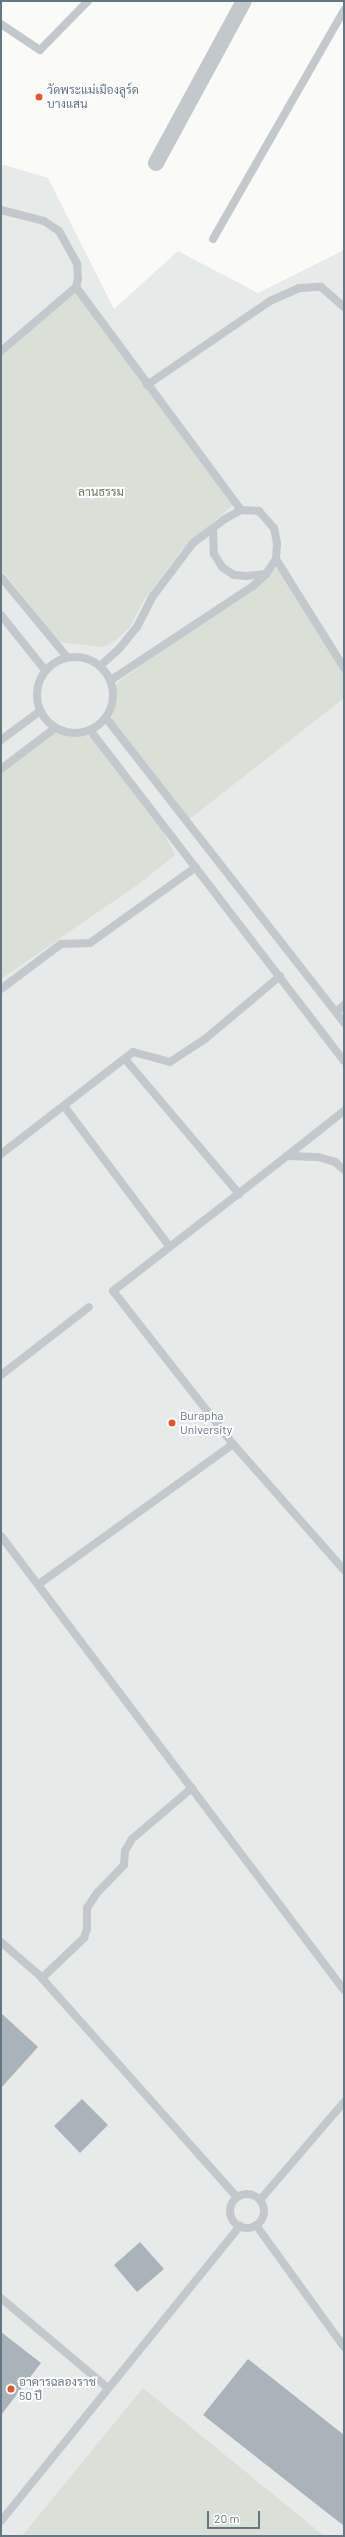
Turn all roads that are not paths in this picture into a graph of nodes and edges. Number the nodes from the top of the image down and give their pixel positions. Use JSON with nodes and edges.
{"nodes":[{"id":1,"x":88,"y":1,"type":"edge"},
{"id":2,"x":244,"y":1,"type":"edge"},
{"id":3,"x":344,"y":10,"type":"edge"},
{"id":4,"x":1,"y":24,"type":"edge"},
{"id":5,"x":156,"y":163,"type":"dead end"},
{"id":6,"x":1,"y":210,"type":"edge"},
{"id":7,"x":213,"y":239,"type":"dead end"},
{"id":8,"x":76,"y":287,"type":"junction"},
{"id":9,"x":344,"y":307,"type":"edge"},
{"id":10,"x":1,"y":351,"type":"edge"},
{"id":11,"x":147,"y":385,"type":"junction"},
{"id":12,"x":241,"y":510,"type":"junction"},
{"id":13,"x":212,"y":530,"type":"junction"},
{"id":14,"x":276,"y":559,"type":"junction"},
{"id":15,"x":266,"y":574,"type":"junction"},
{"id":16,"x":1,"y":577,"type":"edge"},
{"id":17,"x":1,"y":615,"type":"edge"},
{"id":18,"x":67,"y":657,"type":"junction"},
{"id":19,"x":100,"y":666,"type":"junction"},
{"id":20,"x":344,"y":668,"type":"edge"},
{"id":21,"x":45,"y":670,"type":"junction"},
{"id":22,"x":111,"y":680,"type":"junction"},
{"id":23,"x":40,"y":711,"type":"junction"},
{"id":24,"x":106,"y":718,"type":"junction"},
{"id":25,"x":56,"y":728,"type":"junction"},
{"id":26,"x":90,"y":730,"type":"junction"},
{"id":27,"x":1,"y":740,"type":"edge"},
{"id":28,"x":1,"y":769,"type":"edge"},
{"id":29,"x":196,"y":867,"type":"junction"},
{"id":30,"x":280,"y":976,"type":"junction"},
{"id":31,"x":1,"y":988,"type":"edge"},
{"id":32,"x":344,"y":1005,"type":"edge"},
{"id":33,"x":336,"y":1012,"type":"junction"},
{"id":34,"x":344,"y":1023,"type":"edge"},
{"id":35,"x":125,"y":1059,"type":"junction"},
{"id":36,"x":344,"y":1061,"type":"edge"},
{"id":37,"x":64,"y":1106,"type":"junction"},
{"id":38,"x":344,"y":1111,"type":"edge"},
{"id":39,"x":1,"y":1154,"type":"edge"},
{"id":40,"x":287,"y":1156,"type":"junction"},
{"id":41,"x":344,"y":1170,"type":"edge"},
{"id":42,"x":239,"y":1194,"type":"junction"},
{"id":43,"x":169,"y":1246,"type":"junction"},
{"id":44,"x":89,"y":1307,"type":"dead end"},
{"id":45,"x":1,"y":1375,"type":"edge"},
{"id":46,"x":232,"y":1444,"type":"junction"},
{"id":47,"x":1,"y":1536,"type":"edge"},
{"id":48,"x":344,"y":1570,"type":"edge"},
{"id":49,"x":38,"y":1584,"type":"junction"},
{"id":50,"x":192,"y":1788,"type":"junction"},
{"id":51,"x":1,"y":1942,"type":"edge"},
{"id":52,"x":42,"y":1978,"type":"junction"},
{"id":53,"x":344,"y":1990,"type":"edge"},
{"id":54,"x":344,"y":2102,"type":"edge"},
{"id":55,"x":237,"y":2197,"type":"junction"},
{"id":56,"x":260,"y":2200,"type":"junction"},
{"id":57,"x":256,"y":2225,"type":"junction"},
{"id":58,"x":240,"y":2226,"type":"junction"},
{"id":59,"x":1,"y":2298,"type":"edge"},
{"id":60,"x":344,"y":2347,"type":"edge"},
{"id":61,"x":108,"y":2388,"type":"junction"},
{"id":62,"x":1,"y":2521,"type":"edge"}],
"edges":[{"from":1,"to":4,"type":"lane"},
{"from":2,"to":5,"type":"street"},
{"from":3,"to":7,"type":"lane"},
{"from":6,"to":8,"type":"lane"},
{"from":8,"to":10,"type":"lane"},
{"from":8,"to":11,"type":"lane"},
{"from":9,"to":11,"type":"lane"},
{"from":11,"to":12,"type":"lane"},
{"from":12,"to":13,"type":"lane"},
{"from":12,"to":14,"type":"lane"},
{"from":13,"to":15,"type":"lane"},
{"from":13,"to":19,"type":"lane"},
{"from":14,"to":15,"type":"lane"},
{"from":14,"to":20,"type":"lane"},
{"from":15,"to":22,"type":"lane"},
{"from":16,"to":18,"type":"lane"},
{"from":17,"to":21,"type":"lane"},
{"from":18,"to":19,"type":"lane"},
{"from":18,"to":21,"type":"lane"},
{"from":19,"to":22,"type":"lane"},
{"from":21,"to":23,"type":"lane"},
{"from":22,"to":24,"type":"lane"},
{"from":23,"to":25,"type":"lane"},
{"from":23,"to":27,"type":"lane"},
{"from":24,"to":26,"type":"lane"},
{"from":24,"to":33,"type":"lane"},
{"from":25,"to":26,"type":"lane"},
{"from":25,"to":28,"type":"lane"},
{"from":26,"to":29,"type":"lane"},
{"from":29,"to":30,"type":"lane"},
{"from":29,"to":31,"type":"lane"},
{"from":30,"to":35,"type":"lane"},
{"from":30,"to":36,"type":"lane"},
{"from":32,"to":33,"type":"lane"},
{"from":33,"to":34,"type":"lane"},
{"from":35,"to":37,"type":"lane"},
{"from":35,"to":42,"type":"lane"},
{"from":37,"to":39,"type":"lane"},
{"from":37,"to":43,"type":"lane"},
{"from":38,"to":40,"type":"lane"},
{"from":40,"to":41,"type":"lane"},
{"from":40,"to":42,"type":"lane"},
{"from":42,"to":43,"type":"lane"},
{"from":43,"to":46,"type":"lane"},
{"from":44,"to":45,"type":"lane"},
{"from":46,"to":48,"type":"lane"},
{"from":46,"to":49,"type":"lane"},
{"from":47,"to":49,"type":"lane"},
{"from":49,"to":50,"type":"lane"},
{"from":50,"to":52,"type":"lane"},
{"from":50,"to":53,"type":"lane"},
{"from":51,"to":52,"type":"lane"},
{"from":52,"to":55,"type":"lane"},
{"from":54,"to":56,"type":"lane"},
{"from":55,"to":56,"type":"lane"},
{"from":55,"to":58,"type":"lane"},
{"from":56,"to":57,"type":"lane"},
{"from":57,"to":58,"type":"lane"},
{"from":57,"to":60,"type":"lane"},
{"from":58,"to":61,"type":"lane"},
{"from":59,"to":61,"type":"lane"},
{"from":61,"to":62,"type":"lane"}]}
